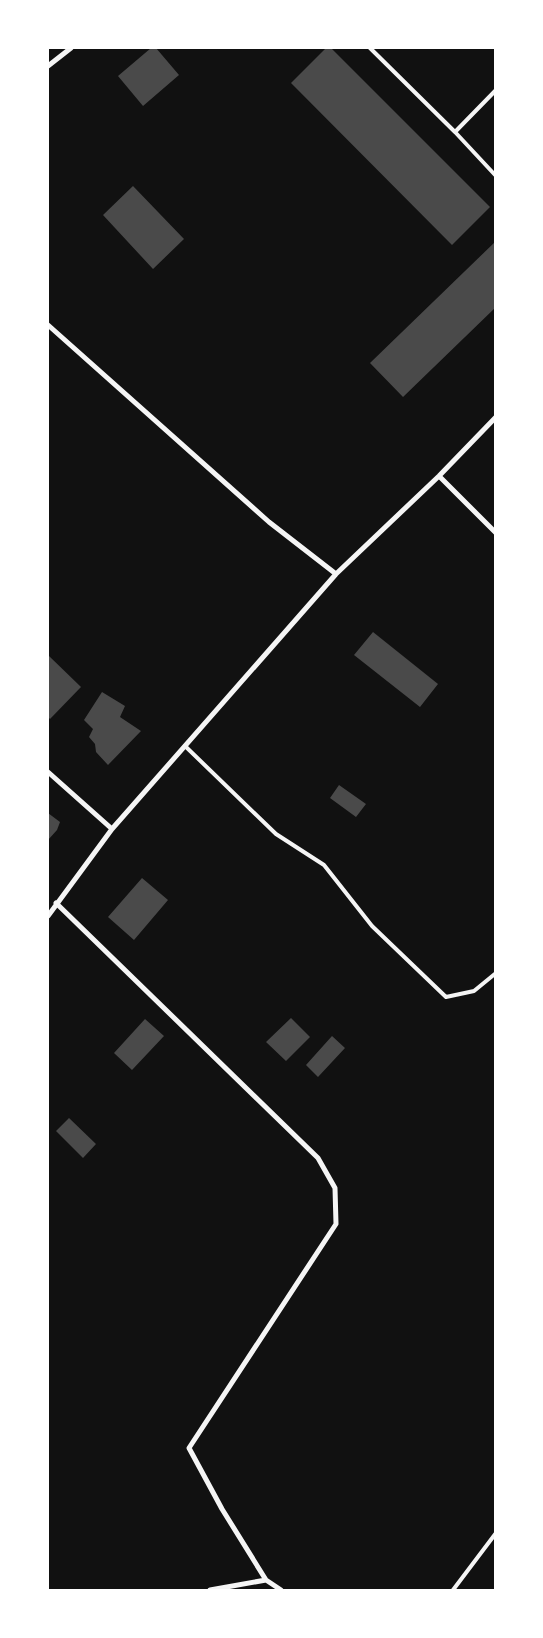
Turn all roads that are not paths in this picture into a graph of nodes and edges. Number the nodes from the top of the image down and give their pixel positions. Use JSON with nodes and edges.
{"nodes":[{"id":1,"x":71,"y":48,"type":"edge"},
{"id":2,"x":370,"y":48,"type":"edge"},
{"id":3,"x":48,"y":66,"type":"edge"},
{"id":4,"x":496,"y":90,"type":"edge"},
{"id":5,"x":455,"y":132,"type":"junction"},
{"id":6,"x":496,"y":176,"type":"edge"},
{"id":7,"x":48,"y":325,"type":"edge"},
{"id":8,"x":496,"y":417,"type":"edge"},
{"id":9,"x":439,"y":476,"type":"junction"},
{"id":10,"x":496,"y":533,"type":"edge"},
{"id":11,"x":336,"y":574,"type":"junction"},
{"id":12,"x":185,"y":746,"type":"junction"},
{"id":13,"x":48,"y":772,"type":"edge"},
{"id":14,"x":112,"y":829,"type":"junction"},
{"id":15,"x":56,"y":903,"type":"junction"},
{"id":16,"x":48,"y":916,"type":"edge"},
{"id":17,"x":496,"y":973,"type":"edge"},
{"id":18,"x":496,"y":1533,"type":"edge"},
{"id":19,"x":266,"y":1580,"type":"junction"},
{"id":20,"x":210,"y":1590,"type":"edge"},
{"id":21,"x":281,"y":1590,"type":"edge"},
{"id":22,"x":453,"y":1590,"type":"edge"}],
"edges":[{"from":1,"to":3,"type":"street"},
{"from":2,"to":5,"type":"lane"},
{"from":4,"to":5,"type":"lane"},
{"from":5,"to":6,"type":"lane"},
{"from":7,"to":11,"type":"street"},
{"from":8,"to":9,"type":"street"},
{"from":9,"to":10,"type":"street"},
{"from":9,"to":11,"type":"street"},
{"from":11,"to":12,"type":"street"},
{"from":12,"to":14,"type":"street"},
{"from":12,"to":17,"type":"lane"},
{"from":13,"to":14,"type":"street"},
{"from":14,"to":15,"type":"street"},
{"from":15,"to":16,"type":"street"},
{"from":15,"to":19,"type":"street"},
{"from":18,"to":22,"type":"lane"},
{"from":19,"to":20,"type":"street"},
{"from":19,"to":21,"type":"street"}]}
